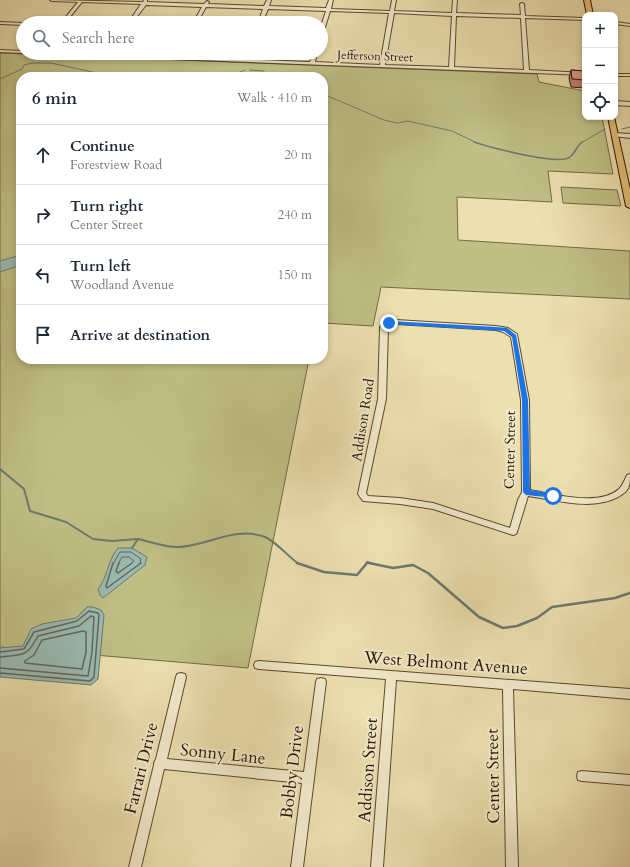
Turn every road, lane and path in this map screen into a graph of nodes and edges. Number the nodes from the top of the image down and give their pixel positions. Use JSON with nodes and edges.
{"nodes":[{"id":1,"x":52,"y":0,"type":"edge"},
{"id":2,"x":208,"y":0,"type":"edge"},
{"id":3,"x":269,"y":0,"type":"edge"},
{"id":4,"x":331,"y":0,"type":"edge"},
{"id":5,"x":394,"y":0,"type":"edge"},
{"id":6,"x":455,"y":0,"type":"edge"},
{"id":7,"x":586,"y":0,"type":"edge"},
{"id":8,"x":81,"y":1,"type":"junction"},
{"id":9,"x":145,"y":2,"type":"edge"},
{"id":10,"x":522,"y":4,"type":"dead end"},
{"id":11,"x":205,"y":5,"type":"junction"},
{"id":12,"x":266,"y":7,"type":"junction"},
{"id":13,"x":328,"y":9,"type":"junction"},
{"id":14,"x":392,"y":12,"type":"junction"},
{"id":15,"x":589,"y":12,"type":"edge"},
{"id":16,"x":455,"y":14,"type":"junction"},
{"id":17,"x":69,"y":16,"type":"edge"},
{"id":18,"x":135,"y":16,"type":"edge"},
{"id":19,"x":199,"y":16,"type":"edge"},
{"id":20,"x":263,"y":16,"type":"edge"},
{"id":21,"x":326,"y":16,"type":"edge"},
{"id":22,"x":523,"y":16,"type":"junction"},
{"id":23,"x":582,"y":19,"type":"edge"},
{"id":24,"x":0,"y":23,"type":"edge"},
{"id":25,"x":618,"y":23,"type":"edge"},
{"id":26,"x":16,"y":24,"type":"edge"},
{"id":27,"x":630,"y":25,"type":"edge"},
{"id":28,"x":0,"y":51,"type":"edge"},
{"id":29,"x":16,"y":52,"type":"edge"},
{"id":30,"x":221,"y":60,"type":"edge"},
{"id":31,"x":313,"y":60,"type":"edge"},
{"id":32,"x":243,"y":61,"type":"joint"},
{"id":33,"x":312,"y":64,"type":"junction"},
{"id":34,"x":382,"y":66,"type":"junction"},
{"id":35,"x":451,"y":69,"type":"junction"},
{"id":36,"x":527,"y":72,"type":"junction"},
{"id":37,"x":582,"y":74,"type":"edge"},
{"id":38,"x":618,"y":75,"type":"edge"},
{"id":39,"x":630,"y":75,"type":"edge"},
{"id":40,"x":618,"y":103,"type":"edge"},
{"id":41,"x":630,"y":104,"type":"edge"},
{"id":42,"x":612,"y":120,"type":"edge"},
{"id":43,"x":615,"y":135,"type":"junction"},
{"id":44,"x":630,"y":136,"type":"edge"},
{"id":45,"x":630,"y":206,"type":"edge"},
{"id":46,"x":387,"y":324,"type":"joint"},
{"id":47,"x":630,"y":477,"type":"edge"},
{"id":48,"x":526,"y":492,"type":"junction"},
{"id":49,"x":466,"y":516,"type":"joint"},
{"id":50,"x":259,"y":665,"type":"dead end"},
{"id":51,"x":391,"y":675,"type":"junction"},
{"id":52,"x":181,"y":677,"type":"dead end"},
{"id":53,"x":321,"y":682,"type":"dead end"},
{"id":54,"x":508,"y":684,"type":"junction"},
{"id":55,"x":630,"y":694,"type":"edge"},
{"id":56,"x":159,"y":763,"type":"junction"},
{"id":57,"x":582,"y":776,"type":"dead end"},
{"id":58,"x":308,"y":778,"type":"junction"},
{"id":59,"x":630,"y":780,"type":"edge"},
{"id":60,"x":135,"y":867,"type":"edge"},
{"id":61,"x":297,"y":867,"type":"edge"},
{"id":62,"x":377,"y":867,"type":"edge"},
{"id":63,"x":512,"y":867,"type":"edge"}],
"edges":[{"from":1,"to":8,"type":"street"},
{"from":2,"to":11,"type":"street"},
{"from":3,"to":12,"type":"street"},
{"from":4,"to":13,"type":"street"},
{"from":5,"to":14,"type":"street"},
{"from":6,"to":16,"type":"street"},
{"from":7,"to":15,"type":"main road"},
{"from":8,"to":9,"type":"street"},
{"from":8,"to":17,"type":"street"},
{"from":9,"to":11,"type":"street"},
{"from":9,"to":18,"type":"street"},
{"from":10,"to":22,"type":"street"},
{"from":11,"to":12,"type":"street"},
{"from":11,"to":19,"type":"street"},
{"from":12,"to":13,"type":"street"},
{"from":12,"to":20,"type":"street"},
{"from":13,"to":14,"type":"street"},
{"from":13,"to":21,"type":"street"},
{"from":14,"to":16,"type":"street"},
{"from":14,"to":34,"type":"street"},
{"from":16,"to":22,"type":"street"},
{"from":16,"to":35,"type":"street"},
{"from":22,"to":23,"type":"street"},
{"from":22,"to":36,"type":"street"},
{"from":24,"to":26,"type":"street"},
{"from":25,"to":27,"type":"street"},
{"from":28,"to":29,"type":"street"},
{"from":30,"to":32,"type":"street","name":"Jefferson Street"},
{"from":31,"to":33,"type":"street"},
{"from":32,"to":33,"type":"street","name":"Jefferson Street"},
{"from":33,"to":34,"type":"street","name":"Jefferson Street"},
{"from":34,"to":35,"type":"street","name":"Jefferson Street"},
{"from":35,"to":36,"type":"street","name":"Jefferson Street"},
{"from":36,"to":37,"type":"street","name":"Jefferson Street"},
{"from":38,"to":39,"type":"street"},
{"from":40,"to":41,"type":"street"},
{"from":42,"to":43,"type":"main road"},
{"from":43,"to":44,"type":"street"},
{"from":43,"to":45,"type":"main road"},
{"from":46,"to":48,"type":"street","name":"Center Street"},
{"from":46,"to":49,"type":"street","name":"Addison Road"},
{"from":47,"to":48,"type":"street"},
{"from":48,"to":49,"type":"street","name":"Center Street"},
{"from":50,"to":51,"type":"street","name":"West Belmont Avenue"},
{"from":51,"to":54,"type":"street","name":"West Belmont Avenue"},
{"from":51,"to":62,"type":"street","name":"Addison Street"},
{"from":52,"to":56,"type":"street","name":"Farrari Drive"},
{"from":53,"to":58,"type":"street","name":"Bobby Drive"},
{"from":54,"to":55,"type":"street","name":"West Belmont Avenue"},
{"from":54,"to":63,"type":"street","name":"Center Street"},
{"from":56,"to":58,"type":"street","name":"Sonny Lane"},
{"from":56,"to":60,"type":"street","name":"Farrari Drive"},
{"from":57,"to":59,"type":"street"},
{"from":58,"to":61,"type":"street","name":"Bobby Drive"}]}
